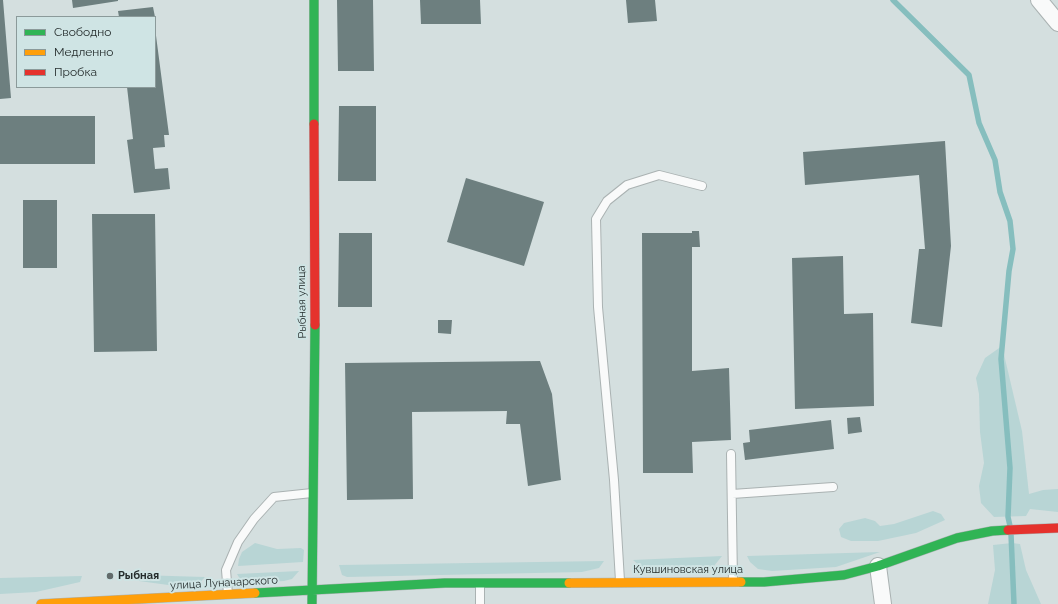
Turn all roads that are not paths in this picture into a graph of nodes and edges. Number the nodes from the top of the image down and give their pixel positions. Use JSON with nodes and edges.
{"nodes":[{"id":1,"x":314,"y":0,"type":"edge"},
{"id":2,"x":1039,"y":0,"type":"edge"},
{"id":3,"x":1058,"y":23,"type":"edge"},
{"id":4,"x":702,"y":186,"type":"dead end"},
{"id":5,"x":731,"y":454,"type":"dead end"},
{"id":6,"x":833,"y":487,"type":"dead end"},
{"id":7,"x":313,"y":493,"type":"junction"},
{"id":8,"x":732,"y":494,"type":"junction"},
{"id":9,"x":1058,"y":528,"type":"edge"},
{"id":10,"x":878,"y":566,"type":"junction"},
{"id":11,"x":733,"y":581,"type":"junction"},
{"id":12,"x":480,"y":582,"type":"junction"},
{"id":13,"x":620,"y":582,"type":"junction"},
{"id":14,"x":312,"y":590,"type":"junction"},
{"id":15,"x":228,"y":595,"type":"junction"},
{"id":16,"x":117,"y":603,"type":"edge"},
{"id":17,"x":41,"y":604,"type":"edge"},
{"id":18,"x":312,"y":604,"type":"edge"},
{"id":19,"x":480,"y":604,"type":"edge"},
{"id":20,"x":883,"y":604,"type":"edge"}],
"edges":[{"from":1,"to":7,"type":"street","name":"Рыбная улица"},
{"from":2,"to":3,"type":"street"},
{"from":4,"to":13,"type":"lane"},
{"from":5,"to":8,"type":"lane"},
{"from":6,"to":8,"type":"lane"},
{"from":7,"to":14,"type":"street","name":"Рыбная улица"},
{"from":7,"to":15,"type":"lane"},
{"from":8,"to":11,"type":"lane"},
{"from":9,"to":10,"type":"street","name":"Кувшиновская улица"},
{"from":10,"to":11,"type":"street","name":"Кувшиновская улица"},
{"from":10,"to":20,"type":"street"},
{"from":11,"to":13,"type":"street","name":"Кувшиновская улица"},
{"from":12,"to":13,"type":"street","name":"Кувшиновская улица"},
{"from":12,"to":14,"type":"street","name":"Кувшиновская улица"},
{"from":12,"to":19,"type":"lane"},
{"from":14,"to":15,"type":"street","name":"улица Луначарского"},
{"from":14,"to":18,"type":"street","name":"Рыбная улица"},
{"from":15,"to":16,"type":"street","name":"улица Луначарского"},
{"from":16,"to":17,"type":"street","name":"улица Луначарского"}]}
